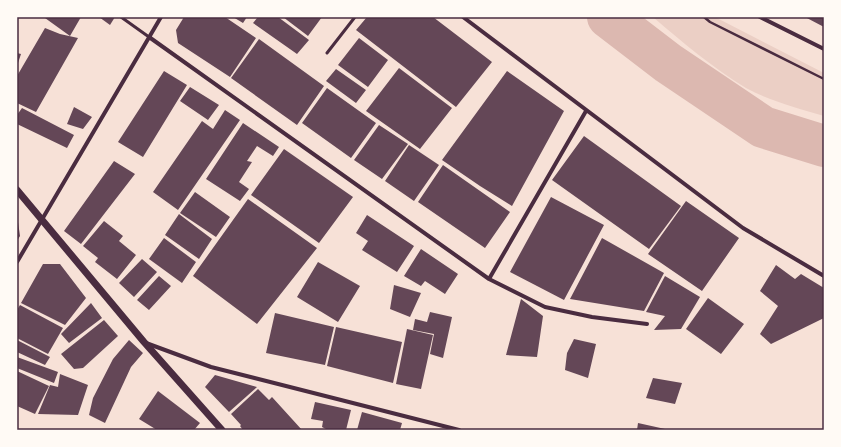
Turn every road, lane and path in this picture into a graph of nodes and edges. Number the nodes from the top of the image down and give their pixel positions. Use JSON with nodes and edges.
{"nodes":[{"id":1,"x":121,"y":17,"type":"edge"},
{"id":2,"x":162,"y":17,"type":"edge"},
{"id":3,"x":355,"y":17,"type":"edge"},
{"id":4,"x":463,"y":17,"type":"edge"},
{"id":5,"x":704,"y":17,"type":"edge"},
{"id":6,"x":760,"y":17,"type":"edge"},
{"id":7,"x":149,"y":36,"type":"junction"},
{"id":8,"x":824,"y":49,"type":"edge"},
{"id":9,"x":327,"y":53,"type":"dead end"},
{"id":10,"x":824,"y":79,"type":"edge"},
{"id":11,"x":586,"y":111,"type":"junction"},
{"id":12,"x":17,"y":190,"type":"edge"},
{"id":13,"x":41,"y":220,"type":"junction"},
{"id":14,"x":17,"y":262,"type":"edge"},
{"id":15,"x":824,"y":276,"type":"edge"},
{"id":16,"x":489,"y":279,"type":"junction"},
{"id":17,"x":647,"y":324,"type":"dead end"},
{"id":18,"x":144,"y":342,"type":"junction"},
{"id":19,"x":222,"y":430,"type":"edge"},
{"id":20,"x":459,"y":430,"type":"edge"}],
"edges":[{"from":1,"to":7,"type":"lane"},
{"from":2,"to":7,"type":"street"},
{"from":3,"to":9,"type":"lane"},
{"from":4,"to":11,"type":"street"},
{"from":5,"to":10,"type":"path"},
{"from":6,"to":8,"type":"street"},
{"from":7,"to":13,"type":"street"},
{"from":7,"to":16,"type":"street"},
{"from":11,"to":15,"type":"street"},
{"from":11,"to":16,"type":"street"},
{"from":12,"to":13,"type":"street"},
{"from":13,"to":14,"type":"street"},
{"from":13,"to":18,"type":"street"},
{"from":16,"to":17,"type":"street"},
{"from":18,"to":19,"type":"street"},
{"from":18,"to":20,"type":"street"}]}
